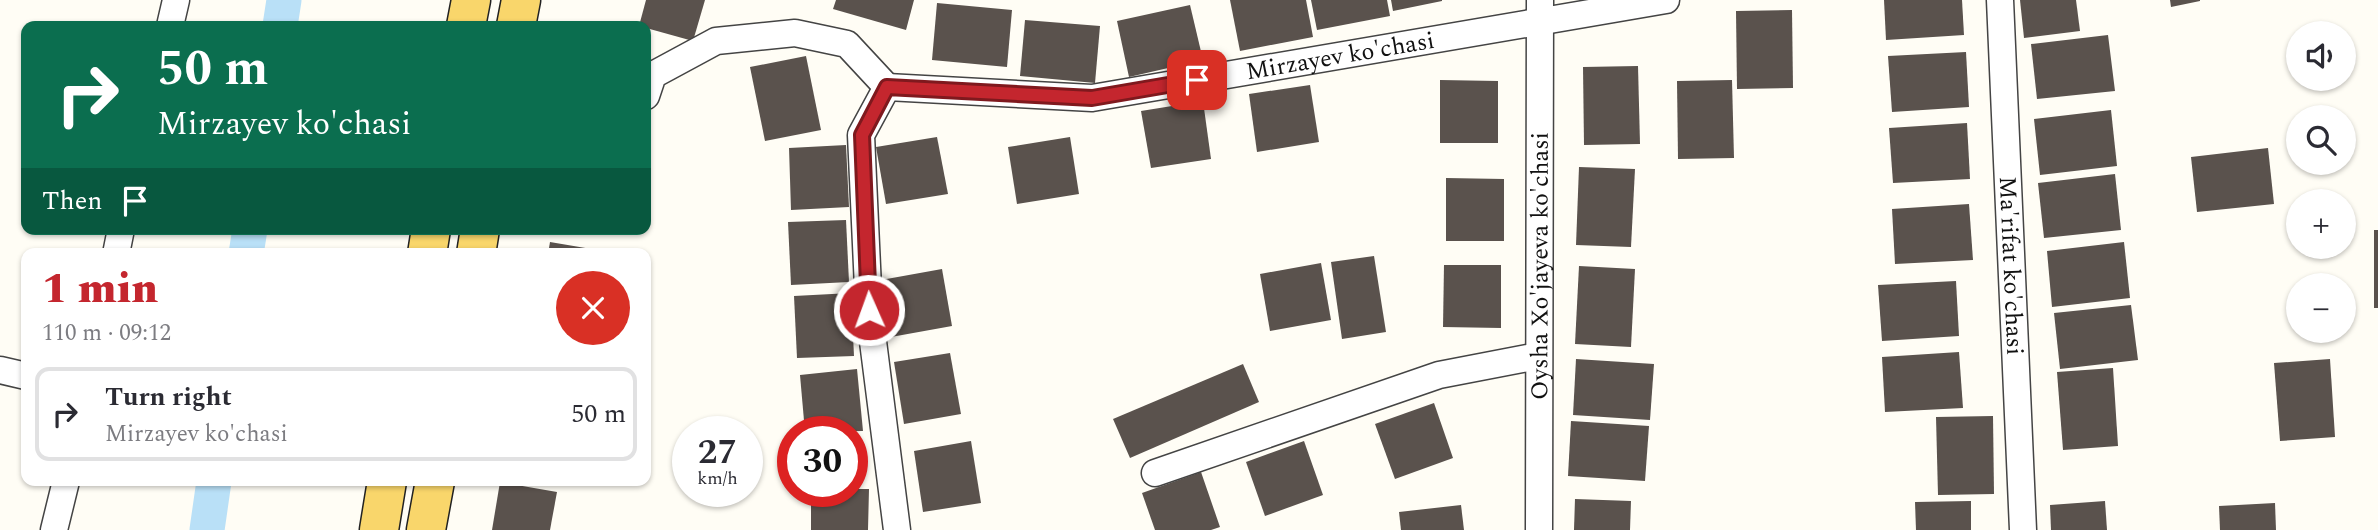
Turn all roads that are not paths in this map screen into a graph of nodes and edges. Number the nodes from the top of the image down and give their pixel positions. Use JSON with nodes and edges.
{"nodes":[{"id":1,"x":176,"y":0,"type":"edge"},
{"id":2,"x":471,"y":0,"type":"edge"},
{"id":3,"x":521,"y":0,"type":"edge"},
{"id":4,"x":1666,"y":0,"type":"edge"},
{"id":5,"x":2000,"y":0,"type":"edge"},
{"id":6,"x":1539,"y":11,"type":"edge"},
{"id":7,"x":171,"y":21,"type":"edge"},
{"id":8,"x":467,"y":21,"type":"edge"},
{"id":9,"x":517,"y":21,"type":"edge"},
{"id":10,"x":651,"y":81,"type":"edge"},
{"id":11,"x":887,"y":87,"type":"junction"},
{"id":12,"x":1538,"y":356,"type":"junction"},
{"id":13,"x":0,"y":370,"type":"edge"},
{"id":14,"x":21,"y":375,"type":"edge"},
{"id":15,"x":1155,"y":472,"type":"dead end"},
{"id":16,"x":65,"y":486,"type":"edge"},
{"id":17,"x":386,"y":486,"type":"edge"},
{"id":18,"x":434,"y":486,"type":"edge"},
{"id":19,"x":54,"y":530,"type":"edge"},
{"id":20,"x":379,"y":530,"type":"edge"},
{"id":21,"x":426,"y":530,"type":"edge"},
{"id":22,"x":897,"y":530,"type":"edge"},
{"id":23,"x":1539,"y":530,"type":"edge"},
{"id":24,"x":2023,"y":530,"type":"edge"}],
"edges":[{"from":1,"to":7,"type":"street"},
{"from":2,"to":8,"type":"main road"},
{"from":3,"to":9,"type":"main road"},
{"from":4,"to":6,"type":"street","name":"Mirzayev ko'chasi"},
{"from":5,"to":24,"type":"street","name":"Ma'rifat ko'chasi"},
{"from":6,"to":11,"type":"street","name":"Mirzayev ko'chasi"},
{"from":6,"to":12,"type":"street","name":"Oysha Xo'jayeva ko'chasi"},
{"from":10,"to":11,"type":"street"},
{"from":11,"to":22,"type":"street"},
{"from":12,"to":15,"type":"street"},
{"from":12,"to":23,"type":"street","name":"Oysha Xo'jayeva ko'chasi"},
{"from":13,"to":14,"type":"street"},
{"from":16,"to":19,"type":"street"},
{"from":17,"to":20,"type":"main road"},
{"from":18,"to":21,"type":"main road"}]}
